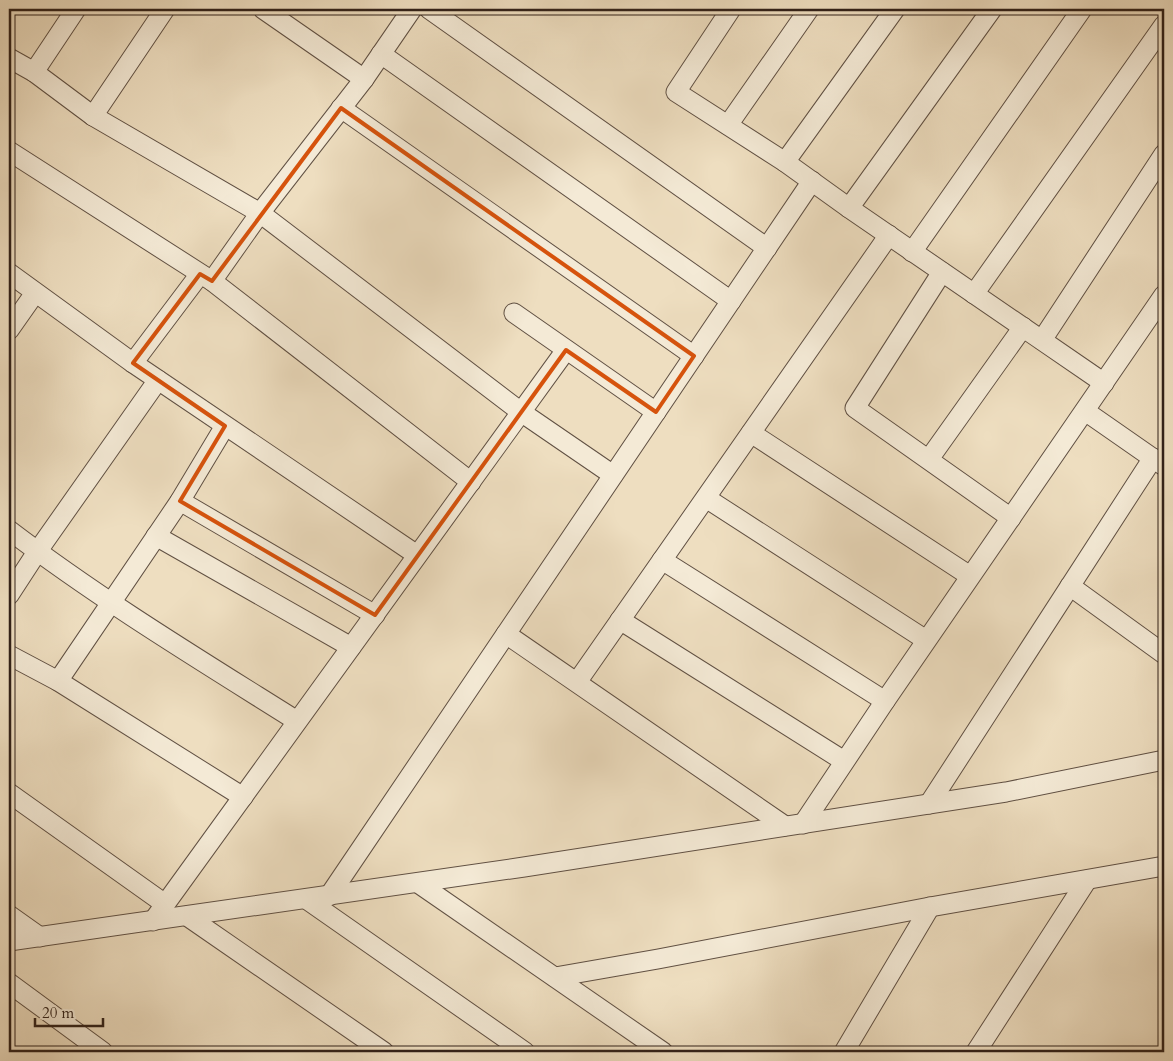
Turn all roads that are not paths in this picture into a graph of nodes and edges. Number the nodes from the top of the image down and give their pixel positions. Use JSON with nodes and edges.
{"nodes":[{"id":1,"x":76,"y":9,"type":"edge"},
{"id":2,"x":165,"y":9,"type":"edge"},
{"id":3,"x":263,"y":9,"type":"edge"},
{"id":4,"x":412,"y":9,"type":"edge"},
{"id":5,"x":429,"y":9,"type":"edge"},
{"id":6,"x":731,"y":9,"type":"edge"},
{"id":7,"x":809,"y":9,"type":"edge"},
{"id":8,"x":895,"y":9,"type":"edge"},
{"id":9,"x":992,"y":9,"type":"edge"},
{"id":10,"x":1082,"y":9,"type":"edge"},
{"id":11,"x":1164,"y":25,"type":"edge"},
{"id":12,"x":381,"y":54,"type":"junction"},
{"id":13,"x":9,"y":58,"type":"edge"},
{"id":14,"x":34,"y":72,"type":"junction"},
{"id":15,"x":364,"y":79,"type":"junction"},
{"id":16,"x":341,"y":108,"type":"junction"},
{"id":17,"x":93,"y":116,"type":"junction"},
{"id":18,"x":728,"y":125,"type":"junction"},
{"id":19,"x":9,"y":151,"type":"edge"},
{"id":20,"x":1164,"y":154,"type":"edge"},
{"id":21,"x":785,"y":162,"type":"junction"},
{"id":22,"x":812,"y":181,"type":"junction"},
{"id":23,"x":849,"y":208,"type":"junction"},
{"id":24,"x":260,"y":213,"type":"junction"},
{"id":25,"x":889,"y":236,"type":"junction"},
{"id":26,"x":767,"y":248,"type":"junction"},
{"id":27,"x":912,"y":252,"type":"junction"},
{"id":28,"x":942,"y":272,"type":"junction"},
{"id":29,"x":9,"y":274,"type":"edge"},
{"id":30,"x":206,"y":277,"type":"junction"},
{"id":31,"x":35,"y":293,"type":"junction"},
{"id":32,"x":974,"y":294,"type":"junction"},
{"id":33,"x":1164,"y":295,"type":"edge"},
{"id":34,"x":731,"y":301,"type":"junction"},
{"id":35,"x":514,"y":313,"type":"dead end"},
{"id":36,"x":1023,"y":327,"type":"junction"},
{"id":37,"x":9,"y":330,"type":"edge"},
{"id":38,"x":1042,"y":340,"type":"junction"},
{"id":39,"x":566,"y":350,"type":"junction"},
{"id":40,"x":694,"y":356,"type":"junction"},
{"id":41,"x":133,"y":363,"type":"junction"},
{"id":42,"x":158,"y":380,"type":"junction"},
{"id":43,"x":1104,"y":383,"type":"junction"},
{"id":44,"x":1085,"y":411,"type":"junction"},
{"id":45,"x":522,"y":412,"type":"junction"},
{"id":46,"x":656,"y":412,"type":"junction"},
{"id":47,"x":225,"y":426,"type":"junction"},
{"id":48,"x":751,"y":433,"type":"junction"},
{"id":49,"x":929,"y":459,"type":"junction"},
{"id":50,"x":1159,"y":462,"type":"edge"},
{"id":51,"x":613,"y":475,"type":"junction"},
{"id":52,"x":470,"y":482,"type":"junction"},
{"id":53,"x":706,"y":498,"type":"junction"},
{"id":54,"x":180,"y":502,"type":"junction"},
{"id":55,"x":1011,"y":518,"type":"junction"},
{"id":56,"x":9,"y":530,"type":"edge"},
{"id":57,"x":156,"y":536,"type":"junction"},
{"id":58,"x":37,"y":552,"type":"junction"},
{"id":59,"x":417,"y":555,"type":"junction"},
{"id":60,"x":662,"y":560,"type":"junction"},
{"id":61,"x":970,"y":576,"type":"junction"},
{"id":62,"x":1070,"y":586,"type":"junction"},
{"id":63,"x":9,"y":595,"type":"edge"},
{"id":64,"x":110,"y":603,"type":"junction"},
{"id":65,"x":374,"y":615,"type":"junction"},
{"id":66,"x":620,"y":620,"type":"junction"},
{"id":67,"x":506,"y":634,"type":"junction"},
{"id":68,"x":926,"y":640,"type":"junction"},
{"id":69,"x":351,"y":647,"type":"junction"},
{"id":70,"x":1164,"y":654,"type":"edge"},
{"id":71,"x":9,"y":655,"type":"edge"},
{"id":72,"x":58,"y":681,"type":"junction"},
{"id":73,"x":577,"y":682,"type":"junction"},
{"id":74,"x":885,"y":700,"type":"junction"},
{"id":75,"x":297,"y":721,"type":"junction"},
{"id":76,"x":1164,"y":760,"type":"edge"},
{"id":77,"x":844,"y":761,"type":"junction"},
{"id":78,"x":9,"y":793,"type":"edge"},
{"id":79,"x":243,"y":797,"type":"junction"},
{"id":80,"x":929,"y":804,"type":"junction"},
{"id":81,"x":803,"y":824,"type":"junction"},
{"id":82,"x":784,"y":826,"type":"junction"},
{"id":83,"x":1164,"y":866,"type":"edge"},
{"id":84,"x":1087,"y":880,"type":"junction"},
{"id":85,"x":418,"y":883,"type":"junction"},
{"id":86,"x":329,"y":896,"type":"junction"},
{"id":87,"x":306,"y":899,"type":"junction"},
{"id":88,"x":165,"y":904,"type":"junction"},
{"id":89,"x":930,"y":907,"type":"junction"},
{"id":90,"x":9,"y":915,"type":"edge"},
{"id":91,"x":187,"y":916,"type":"junction"},
{"id":92,"x":153,"y":921,"type":"junction"},
{"id":93,"x":40,"y":937,"type":"junction"},
{"id":94,"x":9,"y":941,"type":"edge"},
{"id":95,"x":555,"y":977,"type":"junction"},
{"id":96,"x":9,"y":984,"type":"edge"},
{"id":97,"x":103,"y":1052,"type":"edge"},
{"id":98,"x":384,"y":1052,"type":"edge"},
{"id":99,"x":525,"y":1052,"type":"edge"},
{"id":100,"x":663,"y":1052,"type":"edge"},
{"id":101,"x":844,"y":1052,"type":"edge"},
{"id":102,"x":976,"y":1052,"type":"edge"}],
"edges":[{"from":1,"to":14,"type":"street"},
{"from":2,"to":17,"type":"street"},
{"from":3,"to":15,"type":"street"},
{"from":4,"to":12,"type":"street"},
{"from":5,"to":26,"type":"street"},
{"from":6,"to":18,"type":"street"},
{"from":7,"to":18,"type":"street"},
{"from":8,"to":21,"type":"street"},
{"from":9,"to":23,"type":"street"},
{"from":10,"to":27,"type":"street"},
{"from":11,"to":32,"type":"street"},
{"from":12,"to":15,"type":"street"},
{"from":12,"to":34,"type":"street"},
{"from":13,"to":14,"type":"street"},
{"from":14,"to":17,"type":"street"},
{"from":15,"to":16,"type":"street"},
{"from":16,"to":24,"type":"street"},
{"from":16,"to":40,"type":"street"},
{"from":17,"to":24,"type":"street"},
{"from":18,"to":21,"type":"street"},
{"from":19,"to":30,"type":"street"},
{"from":20,"to":38,"type":"street"},
{"from":21,"to":22,"type":"street"},
{"from":22,"to":23,"type":"street"},
{"from":22,"to":26,"type":"street"},
{"from":23,"to":25,"type":"street"},
{"from":24,"to":30,"type":"street"},
{"from":24,"to":45,"type":"street"},
{"from":25,"to":27,"type":"street"},
{"from":25,"to":48,"type":"street"},
{"from":26,"to":34,"type":"street"},
{"from":27,"to":28,"type":"street"},
{"from":28,"to":32,"type":"street"},
{"from":28,"to":49,"type":"street"},
{"from":29,"to":31,"type":"street"},
{"from":30,"to":41,"type":"street"},
{"from":30,"to":52,"type":"street"},
{"from":31,"to":37,"type":"street"},
{"from":31,"to":41,"type":"street"},
{"from":32,"to":36,"type":"street"},
{"from":33,"to":43,"type":"street"},
{"from":34,"to":40,"type":"street"},
{"from":35,"to":39,"type":"street"},
{"from":36,"to":38,"type":"street"},
{"from":36,"to":49,"type":"street"},
{"from":38,"to":43,"type":"street"},
{"from":39,"to":45,"type":"street"},
{"from":39,"to":46,"type":"street"},
{"from":40,"to":46,"type":"street"},
{"from":41,"to":42,"type":"street"},
{"from":42,"to":47,"type":"street"},
{"from":42,"to":58,"type":"street"},
{"from":43,"to":44,"type":"street"},
{"from":44,"to":50,"type":"street"},
{"from":44,"to":55,"type":"street"},
{"from":45,"to":51,"type":"street"},
{"from":45,"to":52,"type":"street"},
{"from":46,"to":51,"type":"street"},
{"from":47,"to":54,"type":"street"},
{"from":47,"to":59,"type":"street"},
{"from":48,"to":53,"type":"street"},
{"from":48,"to":61,"type":"street"},
{"from":49,"to":55,"type":"street"},
{"from":50,"to":62,"type":"street"},
{"from":51,"to":67,"type":"street"},
{"from":52,"to":59,"type":"street"},
{"from":53,"to":60,"type":"street"},
{"from":53,"to":68,"type":"street"},
{"from":54,"to":57,"type":"street"},
{"from":54,"to":65,"type":"street"},
{"from":55,"to":61,"type":"street"},
{"from":56,"to":58,"type":"street"},
{"from":57,"to":64,"type":"street"},
{"from":57,"to":69,"type":"street"},
{"from":58,"to":63,"type":"street"},
{"from":58,"to":64,"type":"street"},
{"from":59,"to":65,"type":"street"},
{"from":60,"to":66,"type":"street"},
{"from":60,"to":74,"type":"street"},
{"from":61,"to":68,"type":"street"},
{"from":62,"to":70,"type":"street"},
{"from":62,"to":80,"type":"street"},
{"from":64,"to":72,"type":"street"},
{"from":64,"to":75,"type":"street"},
{"from":65,"to":69,"type":"street"},
{"from":66,"to":73,"type":"street"},
{"from":66,"to":77,"type":"street"},
{"from":67,"to":73,"type":"street"},
{"from":67,"to":86,"type":"street"},
{"from":68,"to":74,"type":"street"},
{"from":69,"to":75,"type":"street"},
{"from":71,"to":72,"type":"street"},
{"from":72,"to":79,"type":"street"},
{"from":73,"to":82,"type":"street"},
{"from":74,"to":77,"type":"street"},
{"from":75,"to":79,"type":"street"},
{"from":76,"to":80,"type":"street"},
{"from":77,"to":81,"type":"street"},
{"from":78,"to":88,"type":"street"},
{"from":79,"to":88,"type":"street"},
{"from":80,"to":81,"type":"street"},
{"from":81,"to":82,"type":"street"},
{"from":82,"to":85,"type":"street"},
{"from":83,"to":84,"type":"street"},
{"from":84,"to":89,"type":"street"},
{"from":84,"to":102,"type":"street"},
{"from":85,"to":86,"type":"street"},
{"from":85,"to":95,"type":"street"},
{"from":86,"to":87,"type":"street"},
{"from":87,"to":91,"type":"street"},
{"from":87,"to":99,"type":"street"},
{"from":88,"to":92,"type":"street"},
{"from":89,"to":95,"type":"street"},
{"from":89,"to":101,"type":"street"},
{"from":90,"to":93,"type":"street"},
{"from":91,"to":92,"type":"street"},
{"from":91,"to":98,"type":"street"},
{"from":92,"to":93,"type":"street"},
{"from":93,"to":94,"type":"street"},
{"from":95,"to":100,"type":"street"},
{"from":96,"to":97,"type":"street"}]}
